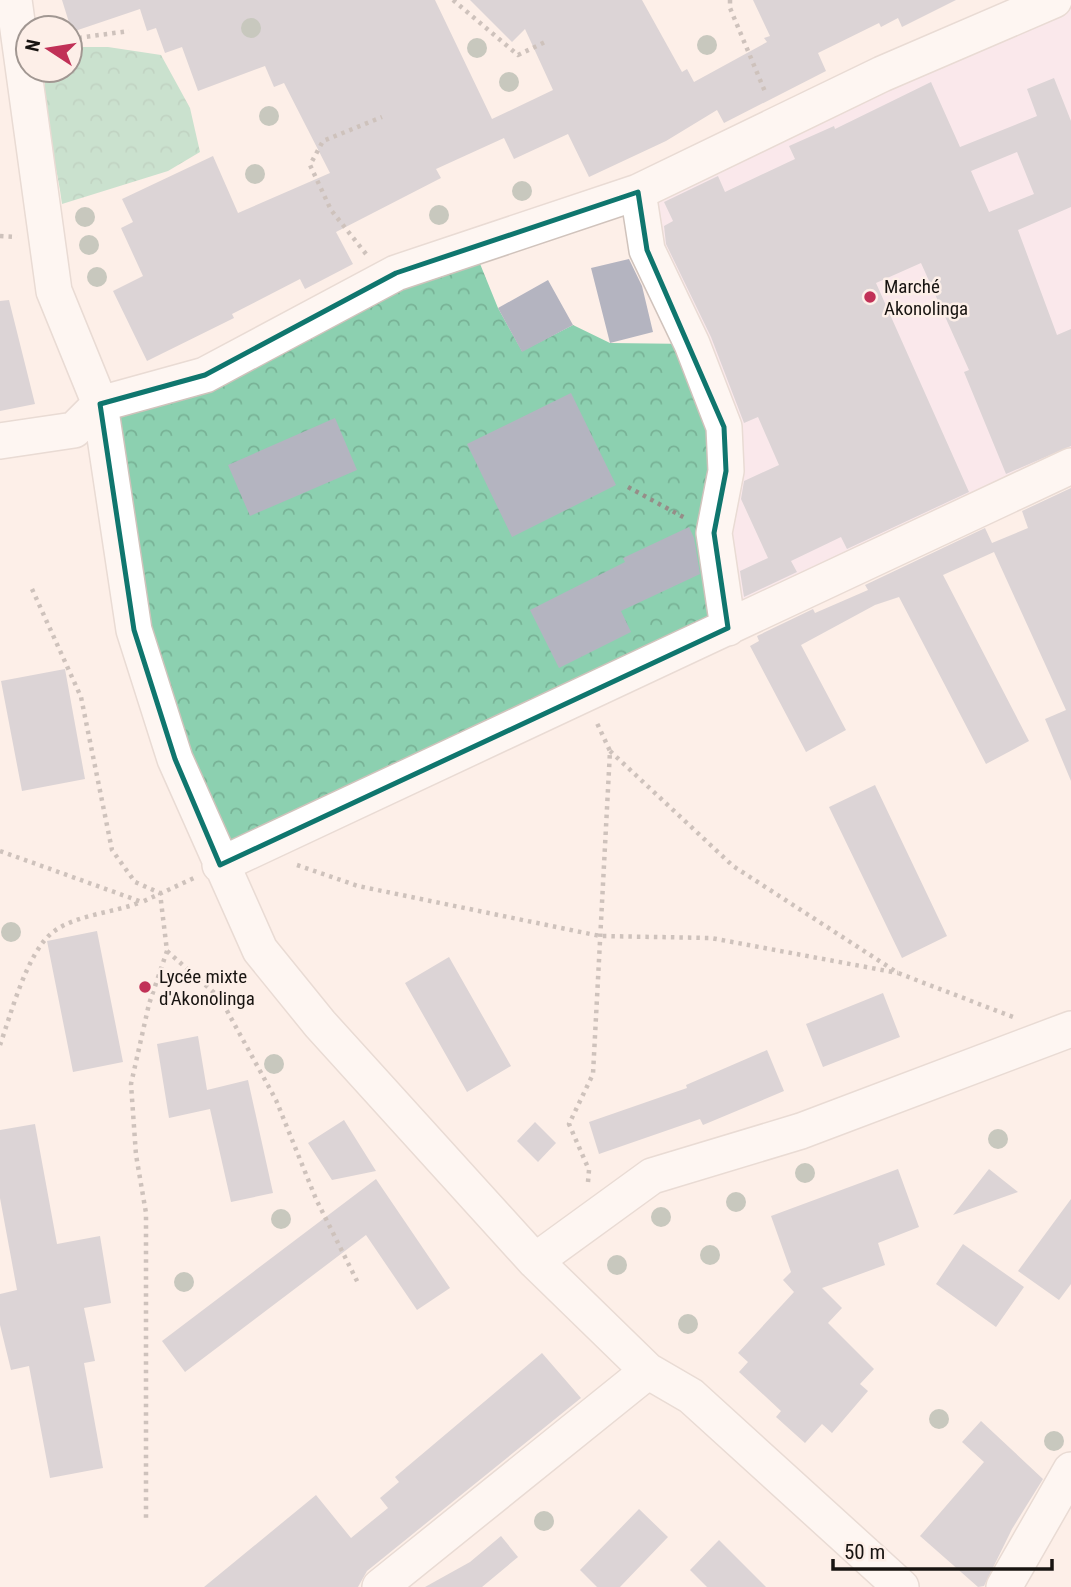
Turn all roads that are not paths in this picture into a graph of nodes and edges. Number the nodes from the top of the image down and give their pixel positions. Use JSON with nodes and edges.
{"nodes":[{"id":1,"x":14,"y":0,"type":"edge"},
{"id":2,"x":1054,"y":0,"type":"edge"},
{"id":3,"x":638,"y":192,"type":"junction"},
{"id":4,"x":100,"y":404,"type":"junction"},
{"id":5,"x":0,"y":441,"type":"edge"},
{"id":6,"x":1071,"y":466,"type":"edge"},
{"id":7,"x":728,"y":628,"type":"junction"},
{"id":8,"x":220,"y":865,"type":"junction"},
{"id":9,"x":1066,"y":1038,"type":"edge"},
{"id":10,"x":535,"y":1261,"type":"junction"},
{"id":11,"x":648,"y":1371,"type":"junction"},
{"id":12,"x":1071,"y":1470,"type":"edge"},
{"id":13,"x":380,"y":1587,"type":"edge"},
{"id":14,"x":901,"y":1587,"type":"edge"},
{"id":15,"x":1004,"y":1587,"type":"edge"}],
"edges":[{"from":1,"to":4,"type":"street"},
{"from":2,"to":3,"type":"street"},
{"from":3,"to":4,"type":"street"},
{"from":3,"to":7,"type":"street"},
{"from":4,"to":5,"type":"street"},
{"from":4,"to":8,"type":"street"},
{"from":6,"to":7,"type":"street"},
{"from":7,"to":8,"type":"street"},
{"from":8,"to":10,"type":"street"},
{"from":9,"to":10,"type":"street"},
{"from":10,"to":11,"type":"street"},
{"from":11,"to":13,"type":"street"},
{"from":11,"to":14,"type":"street"},
{"from":12,"to":15,"type":"street"}]}
